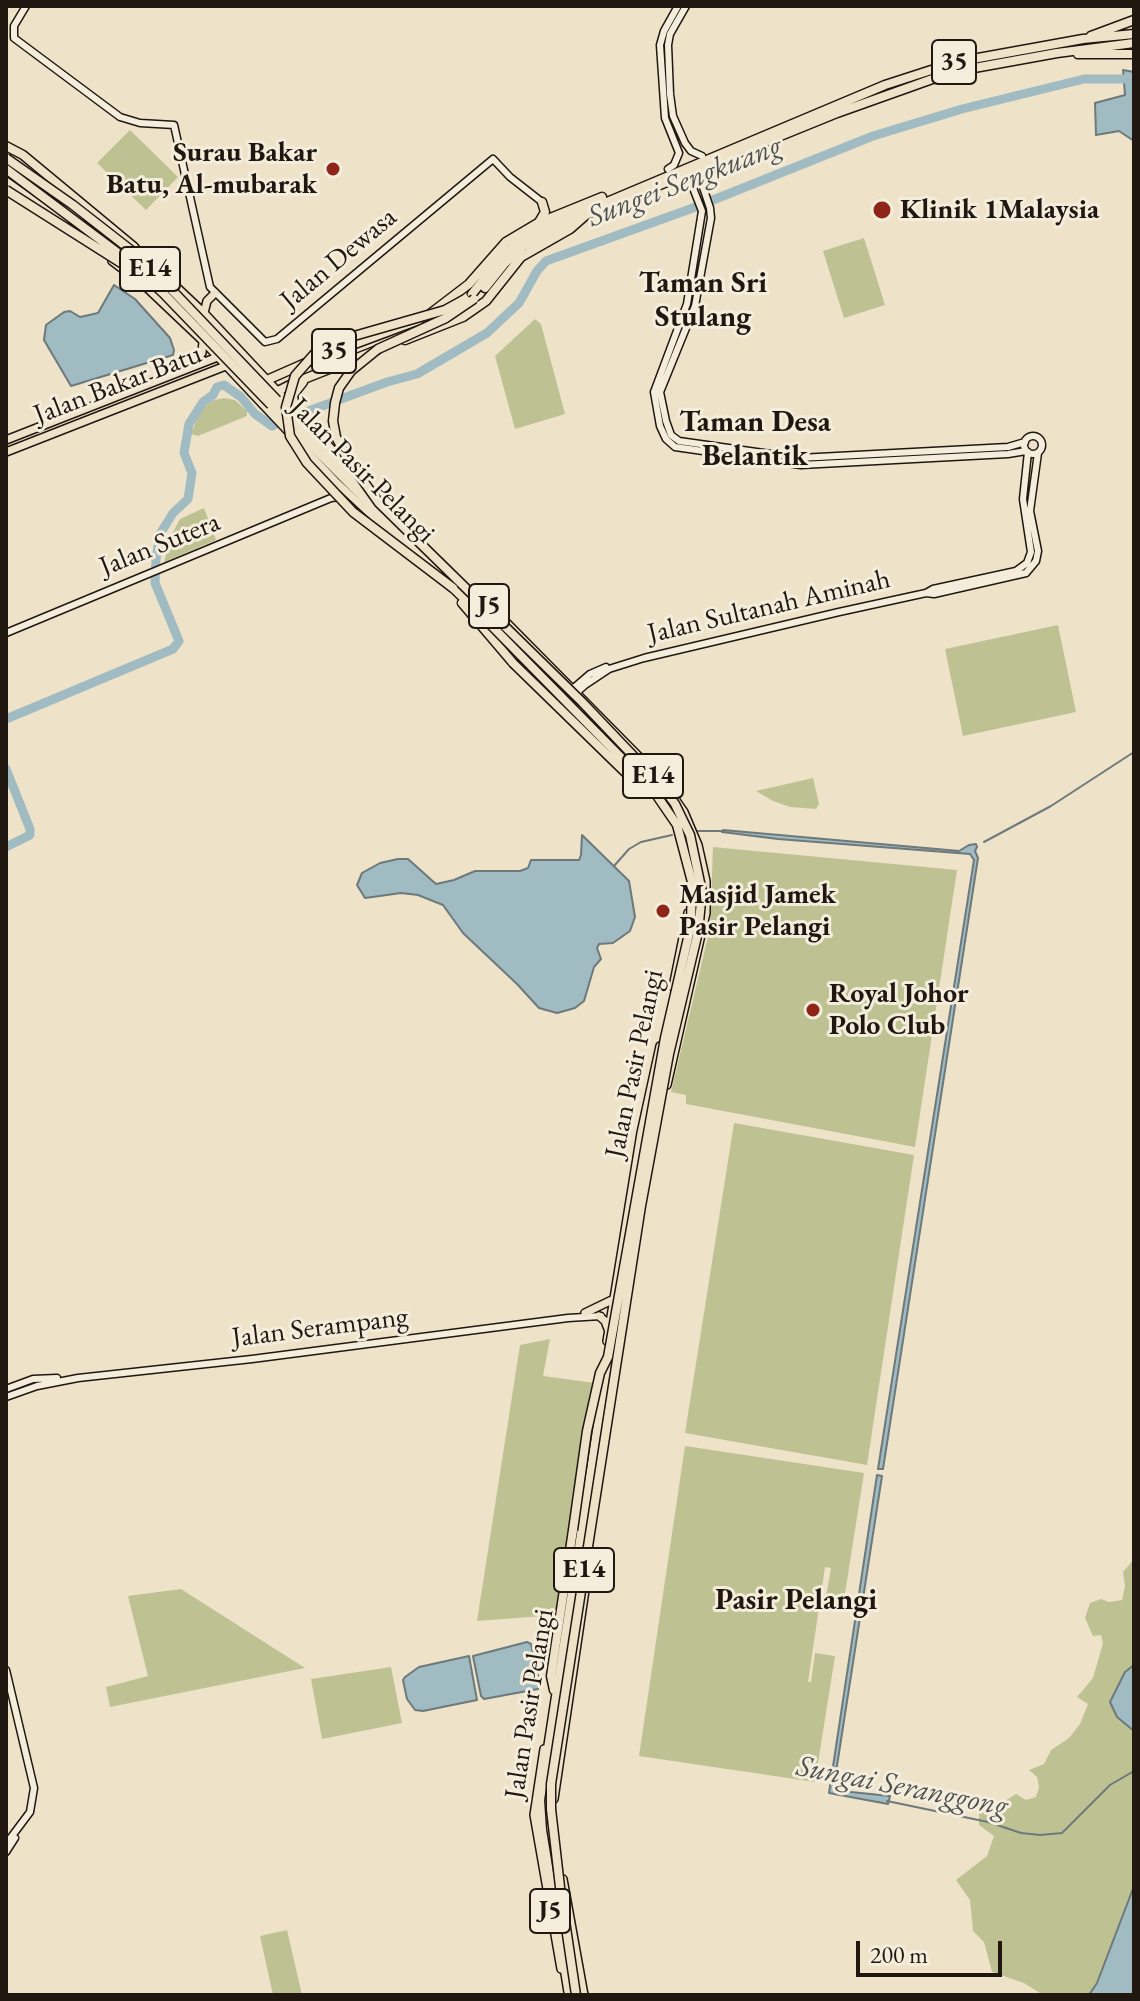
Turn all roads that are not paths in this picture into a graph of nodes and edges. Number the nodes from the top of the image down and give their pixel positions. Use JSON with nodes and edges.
{"nodes":[{"id":1,"x":26,"y":6,"type":"edge"},
{"id":2,"x":678,"y":6,"type":"edge"},
{"id":3,"x":686,"y":6,"type":"edge"},
{"id":4,"x":1134,"y":20,"type":"edge"},
{"id":5,"x":667,"y":33,"type":"junction"},
{"id":6,"x":1134,"y":34,"type":"edge"},
{"id":7,"x":1083,"y":39,"type":"junction"},
{"id":8,"x":1134,"y":43,"type":"edge"},
{"id":9,"x":1057,"y":53,"type":"junction"},
{"id":10,"x":1134,"y":54,"type":"edge"},
{"id":11,"x":669,"y":117,"type":"junction"},
{"id":12,"x":6,"y":146,"type":"edge"},
{"id":13,"x":734,"y":147,"type":"junction"},
{"id":14,"x":702,"y":156,"type":"junction"},
{"id":15,"x":6,"y":158,"type":"edge"},
{"id":16,"x":712,"y":164,"type":"junction"},
{"id":17,"x":6,"y":169,"type":"edge"},
{"id":18,"x":668,"y":169,"type":"junction"},
{"id":19,"x":673,"y":180,"type":"junction"},
{"id":20,"x":6,"y":181,"type":"edge"},
{"id":21,"x":6,"y":190,"type":"edge"},
{"id":22,"x":542,"y":202,"type":"joint"},
{"id":23,"x":586,"y":212,"type":"junction"},
{"id":24,"x":538,"y":223,"type":"junction"},
{"id":25,"x":134,"y":247,"type":"joint"},
{"id":26,"x":144,"y":276,"type":"junction"},
{"id":27,"x":215,"y":293,"type":"junction"},
{"id":28,"x":473,"y":296,"type":"junction"},
{"id":29,"x":450,"y":298,"type":"junction"},
{"id":30,"x":204,"y":313,"type":"junction"},
{"id":31,"x":463,"y":317,"type":"junction"},
{"id":32,"x":203,"y":341,"type":"junction"},
{"id":33,"x":234,"y":345,"type":"junction"},
{"id":34,"x":242,"y":354,"type":"junction"},
{"id":35,"x":218,"y":357,"type":"junction"},
{"id":36,"x":226,"y":366,"type":"junction"},
{"id":37,"x":173,"y":374,"type":"junction"},
{"id":38,"x":234,"y":374,"type":"junction"},
{"id":39,"x":310,"y":376,"type":"junction"},
{"id":40,"x":200,"y":377,"type":"junction"},
{"id":41,"x":267,"y":380,"type":"junction"},
{"id":42,"x":252,"y":392,"type":"junction"},
{"id":43,"x":281,"y":395,"type":"junction"},
{"id":44,"x":263,"y":404,"type":"junction"},
{"id":45,"x":295,"y":411,"type":"junction"},
{"id":46,"x":6,"y":440,"type":"edge"},
{"id":47,"x":1025,"y":442,"type":"junction"},
{"id":48,"x":6,"y":452,"type":"edge"},
{"id":49,"x":1027,"y":452,"type":"junction"},
{"id":50,"x":1038,"y":453,"type":"junction"},
{"id":51,"x":1010,"y":454,"type":"junction"},
{"id":52,"x":1027,"y":467,"type":"junction"},
{"id":53,"x":335,"y":481,"type":"junction"},
{"id":54,"x":351,"y":497,"type":"junction"},
{"id":55,"x":331,"y":498,"type":"junction"},
{"id":56,"x":379,"y":503,"type":"junction"},
{"id":57,"x":454,"y":590,"type":"junction"},
{"id":58,"x":926,"y":593,"type":"junction"},
{"id":59,"x":6,"y":633,"type":"edge"},
{"id":60,"x":622,"y":664,"type":"junction"},
{"id":61,"x":585,"y":685,"type":"joint"},
{"id":62,"x":578,"y":692,"type":"junction"},
{"id":63,"x":562,"y":702,"type":"junction"},
{"id":64,"x":653,"y":790,"type":"junction"},
{"id":65,"x":614,"y":1299,"type":"junction"},
{"id":66,"x":585,"y":1313,"type":"junction"},
{"id":67,"x":611,"y":1313,"type":"junction"},
{"id":68,"x":625,"y":1314,"type":"junction"},
{"id":69,"x":599,"y":1316,"type":"junction"},
{"id":70,"x":568,"y":1318,"type":"junction"},
{"id":71,"x":608,"y":1331,"type":"junction"},
{"id":72,"x":608,"y":1357,"type":"junction"},
{"id":73,"x":78,"y":1378,"type":"junction"},
{"id":74,"x":6,"y":1389,"type":"edge"},
{"id":75,"x":6,"y":1397,"type":"edge"},
{"id":76,"x":6,"y":1670,"type":"edge"},
{"id":77,"x":554,"y":1690,"type":"junction"},
{"id":78,"x":20,"y":1827,"type":"junction"},
{"id":79,"x":6,"y":1844,"type":"edge"},
{"id":80,"x":6,"y":1852,"type":"edge"},
{"id":81,"x":567,"y":1995,"type":"edge"},
{"id":82,"x":576,"y":1995,"type":"edge"},
{"id":83,"x":584,"y":1995,"type":"edge"}],
"edges":[{"from":1,"to":27,"type":"street"},
{"from":2,"to":5,"type":"street"},
{"from":3,"to":5,"type":"street"},
{"from":4,"to":7,"type":"highway"},
{"from":5,"to":11,"type":"street"},
{"from":6,"to":7,"type":"highway","number":"35"},
{"from":7,"to":13,"type":"highway","number":"35"},
{"from":8,"to":9,"type":"highway","number":"35"},
{"from":9,"to":10,"type":"highway"},
{"from":9,"to":16,"type":"highway","number":"35"},
{"from":11,"to":14,"type":"street"},
{"from":11,"to":18,"type":"street"},
{"from":12,"to":25,"type":"highway"},
{"from":13,"to":14,"type":"highway","number":"35"},
{"from":13,"to":23,"type":"highway","number":"35"},
{"from":14,"to":18,"type":"highway","number":"35"},
{"from":15,"to":56,"type":"highway","number":"E14","bridge":true},
{"from":16,"to":19,"type":"highway","number":"35"},
{"from":16,"to":47,"type":"street"},
{"from":17,"to":26,"type":"highway","number":"E14","bridge":true},
{"from":18,"to":24,"type":"highway","number":"35"},
{"from":19,"to":23,"type":"highway","number":"35"},
{"from":19,"to":51,"type":"street"},
{"from":20,"to":32,"type":"main road","name":"Jalan Pasir Pelangi"},
{"from":21,"to":26,"type":"highway","bridge":true},
{"from":22,"to":24,"type":"highway"},
{"from":22,"to":27,"type":"street","name":"Jalan Dewasa"},
{"from":23,"to":28,"type":"highway"},
{"from":23,"to":31,"type":"highway","number":"35"},
{"from":24,"to":29,"type":"highway","number":"35"},
{"from":25,"to":30,"type":"main road","name":"Jalan Pasir Pelangi"},
{"from":26,"to":57,"type":"highway","number":"E14","bridge":true},
{"from":27,"to":30,"type":"main road"},
{"from":28,"to":56,"type":"highway","bridge":true},
{"from":28,"to":57,"type":"highway","bridge":true},
{"from":29,"to":31,"type":"highway"},
{"from":29,"to":41,"type":"highway","number":"35"},
{"from":30,"to":33,"type":"main road","name":"Jalan Pasir Pelangi"},
{"from":31,"to":39,"type":"highway","number":"35"},
{"from":32,"to":35,"type":"main road","name":"Jalan Pasir Pelangi"},
{"from":32,"to":37,"type":"main road"},
{"from":33,"to":34,"type":"main road","name":"Jalan Pasir Pelangi","number":"J5"},
{"from":33,"to":35,"type":"main road","name":"Jalan Bakar Batu"},
{"from":34,"to":36,"type":"main road","name":"Jalan Bakar Batu"},
{"from":34,"to":41,"type":"main road","name":"Jalan Pasir Pelangi","number":"J5"},
{"from":35,"to":36,"type":"main road","name":"Jalan Pasir Pelangi","number":"J5"},
{"from":35,"to":37,"type":"main road","name":"Jalan Bakar Batu"},
{"from":36,"to":38,"type":"main road","name":"Jalan Pasir Pelangi","number":"J5"},
{"from":36,"to":40,"type":"main road","name":"Jalan Bakar Batu"},
{"from":37,"to":46,"type":"main road","name":"Jalan Bakar Batu"},
{"from":38,"to":40,"type":"main road"},
{"from":38,"to":42,"type":"main road","name":"Jalan Pasir Pelangi","number":"J5"},
{"from":39,"to":43,"type":"highway","number":"35"},
{"from":39,"to":45,"type":"highway"},
{"from":40,"to":48,"type":"main road","name":"Jalan Bakar Batu"},
{"from":41,"to":42,"type":"highway","number":"35"},
{"from":41,"to":43,"type":"main road","name":"Jalan Pasir Pelangi","number":"J5"},
{"from":42,"to":44,"type":"main road","name":"Jalan Pasir Pelangi","number":"J5"},
{"from":43,"to":44,"type":"highway","number":"35"},
{"from":43,"to":45,"type":"main road","name":"Jalan Pasir Pelangi","number":"J5","bridge":true},
{"from":44,"to":53,"type":"main road","name":"Jalan Pasir Pelangi","number":"J5","bridge":true},
{"from":45,"to":62,"type":"main road","name":"Jalan Pasir Pelangi","number":"J5"},
{"from":47,"to":49,"type":"street"},
{"from":47,"to":50,"type":"street"},
{"from":49,"to":50,"type":"street"},
{"from":49,"to":51,"type":"street"},
{"from":49,"to":52,"type":"street","name":"Jalan Sultanah Aminah"},
{"from":50,"to":58,"type":"street","name":"Jalan Sultanah Aminah"},
{"from":51,"to":52,"type":"street"},
{"from":52,"to":58,"type":"street","name":"Jalan Sultanah Aminah"},
{"from":53,"to":54,"type":"main road","name":"Jalan Pasir Pelangi","number":"J5"},
{"from":53,"to":55,"type":"street"},
{"from":54,"to":55,"type":"street","name":"Jalan Sutera"},
{"from":54,"to":57,"type":"main road","name":"Jalan Pasir Pelangi","number":"J5"},
{"from":55,"to":59,"type":"street","name":"Jalan Sutera"},
{"from":56,"to":82,"type":"highway","number":"E14","bridge":true},
{"from":57,"to":63,"type":"main road","name":"Jalan Pasir Pelangi","number":"J5"},
{"from":57,"to":64,"type":"highway","number":"E14","bridge":true},
{"from":57,"to":64,"type":"highway","bridge":true},
{"from":58,"to":60,"type":"street","name":"Jalan Sultanah Aminah"},
{"from":60,"to":61,"type":"street","name":"Jalan Sultanah Aminah"},
{"from":60,"to":62,"type":"street","name":"Jalan Sultanah Aminah"},
{"from":61,"to":62,"type":"main road"},
{"from":62,"to":63,"type":"street","name":"Jalan Sultanah Aminah"},
{"from":62,"to":68,"type":"main road","name":"Jalan Pasir Pelangi","number":"J5"},
{"from":63,"to":65,"type":"main road","name":"Jalan Pasir Pelangi","number":"J5"},
{"from":64,"to":72,"type":"highway","number":"E14","bridge":true},
{"from":65,"to":66,"type":"main road"},
{"from":65,"to":67,"type":"main road","name":"Jalan Pasir Pelangi","number":"J5"},
{"from":66,"to":67,"type":"street","name":"Jalan Serampang"},
{"from":66,"to":70,"type":"street","name":"Jalan Serampang"},
{"from":67,"to":68,"type":"street","name":"Jalan Serampang"},
{"from":67,"to":69,"type":"street","name":"Jalan Serampang"},
{"from":67,"to":71,"type":"main road","name":"Jalan Pasir Pelangi","number":"J5"},
{"from":68,"to":83,"type":"main road","name":"Jalan Pasir Pelangi","number":"J5"},
{"from":69,"to":70,"type":"street","name":"Jalan Serampang"},
{"from":69,"to":71,"type":"main road"},
{"from":70,"to":73,"type":"street","name":"Jalan Serampang"},
{"from":71,"to":77,"type":"main road","name":"Jalan Pasir Pelangi","number":"J5"},
{"from":72,"to":77,"type":"highway","bridge":true},
{"from":72,"to":81,"type":"highway","number":"E14","bridge":true},
{"from":73,"to":74,"type":"street","name":"Jalan Serampang"},
{"from":73,"to":75,"type":"street","name":"Jalan Serampang"},
{"from":76,"to":78,"type":"street"},
{"from":77,"to":81,"type":"main road","name":"Jalan Pasir Pelangi","number":"J5"},
{"from":78,"to":79,"type":"street"},
{"from":78,"to":80,"type":"street"}]}
